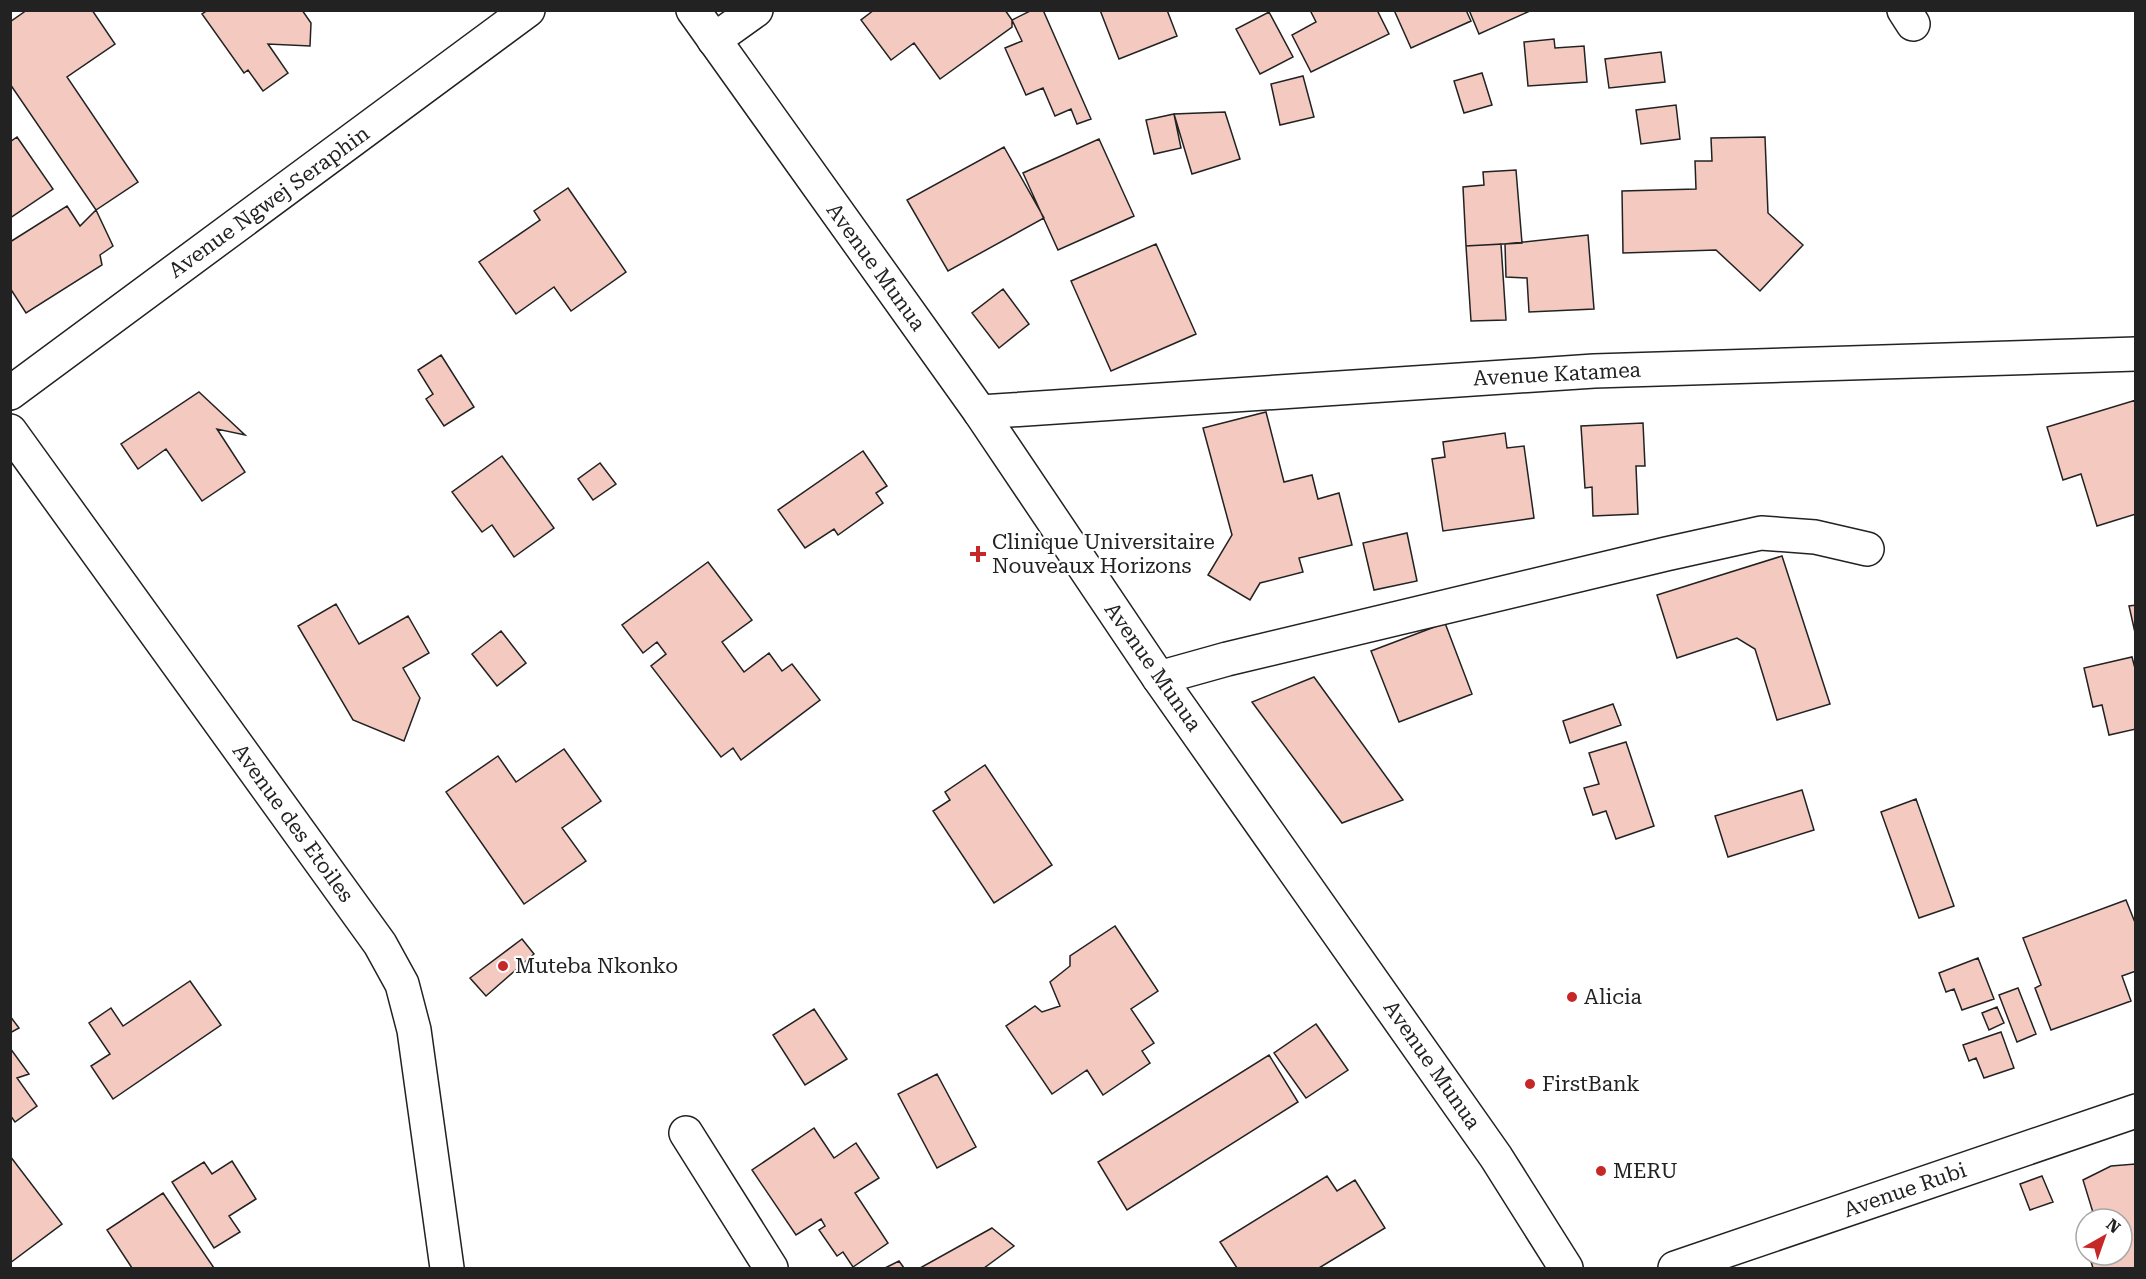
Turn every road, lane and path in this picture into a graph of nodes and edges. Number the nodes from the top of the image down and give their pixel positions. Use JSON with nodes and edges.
{"nodes":[{"id":1,"x":528,"y":10,"type":"edge"},
{"id":2,"x":693,"y":10,"type":"edge"},
{"id":3,"x":756,"y":10,"type":"edge"},
{"id":4,"x":714,"y":40,"type":"junction"},
{"id":5,"x":2136,"y":354,"type":"edge"},
{"id":6,"x":10,"y":393,"type":"edge"},
{"id":7,"x":980,"y":412,"type":"junction"},
{"id":8,"x":10,"y":431,"type":"edge"},
{"id":9,"x":1867,"y":549,"type":"dead end"},
{"id":10,"x":1159,"y":678,"type":"junction"},
{"id":11,"x":2136,"y":1111,"type":"edge"},
{"id":12,"x":686,"y":1133,"type":"dead end"},
{"id":13,"x":447,"y":1269,"type":"edge"},
{"id":14,"x":771,"y":1269,"type":"edge"},
{"id":15,"x":1566,"y":1269,"type":"edge"},
{"id":16,"x":1675,"y":1269,"type":"edge"}],
"edges":[{"from":1,"to":6,"type":"street","name":"Avenue Ngwej Seraphin"},
{"from":2,"to":4,"type":"street","name":"Avenue Munua"},
{"from":3,"to":4,"type":"street"},
{"from":4,"to":7,"type":"street","name":"Avenue Munua"},
{"from":5,"to":7,"type":"street","name":"Avenue Katamea"},
{"from":7,"to":10,"type":"street","name":"Avenue Munua"},
{"from":8,"to":13,"type":"street","name":"Avenue des Etoiles"},
{"from":9,"to":10,"type":"street"},
{"from":10,"to":15,"type":"street","name":"Avenue Munua"},
{"from":11,"to":16,"type":"street","name":"Avenue Rubi"},
{"from":12,"to":14,"type":"street"}]}
